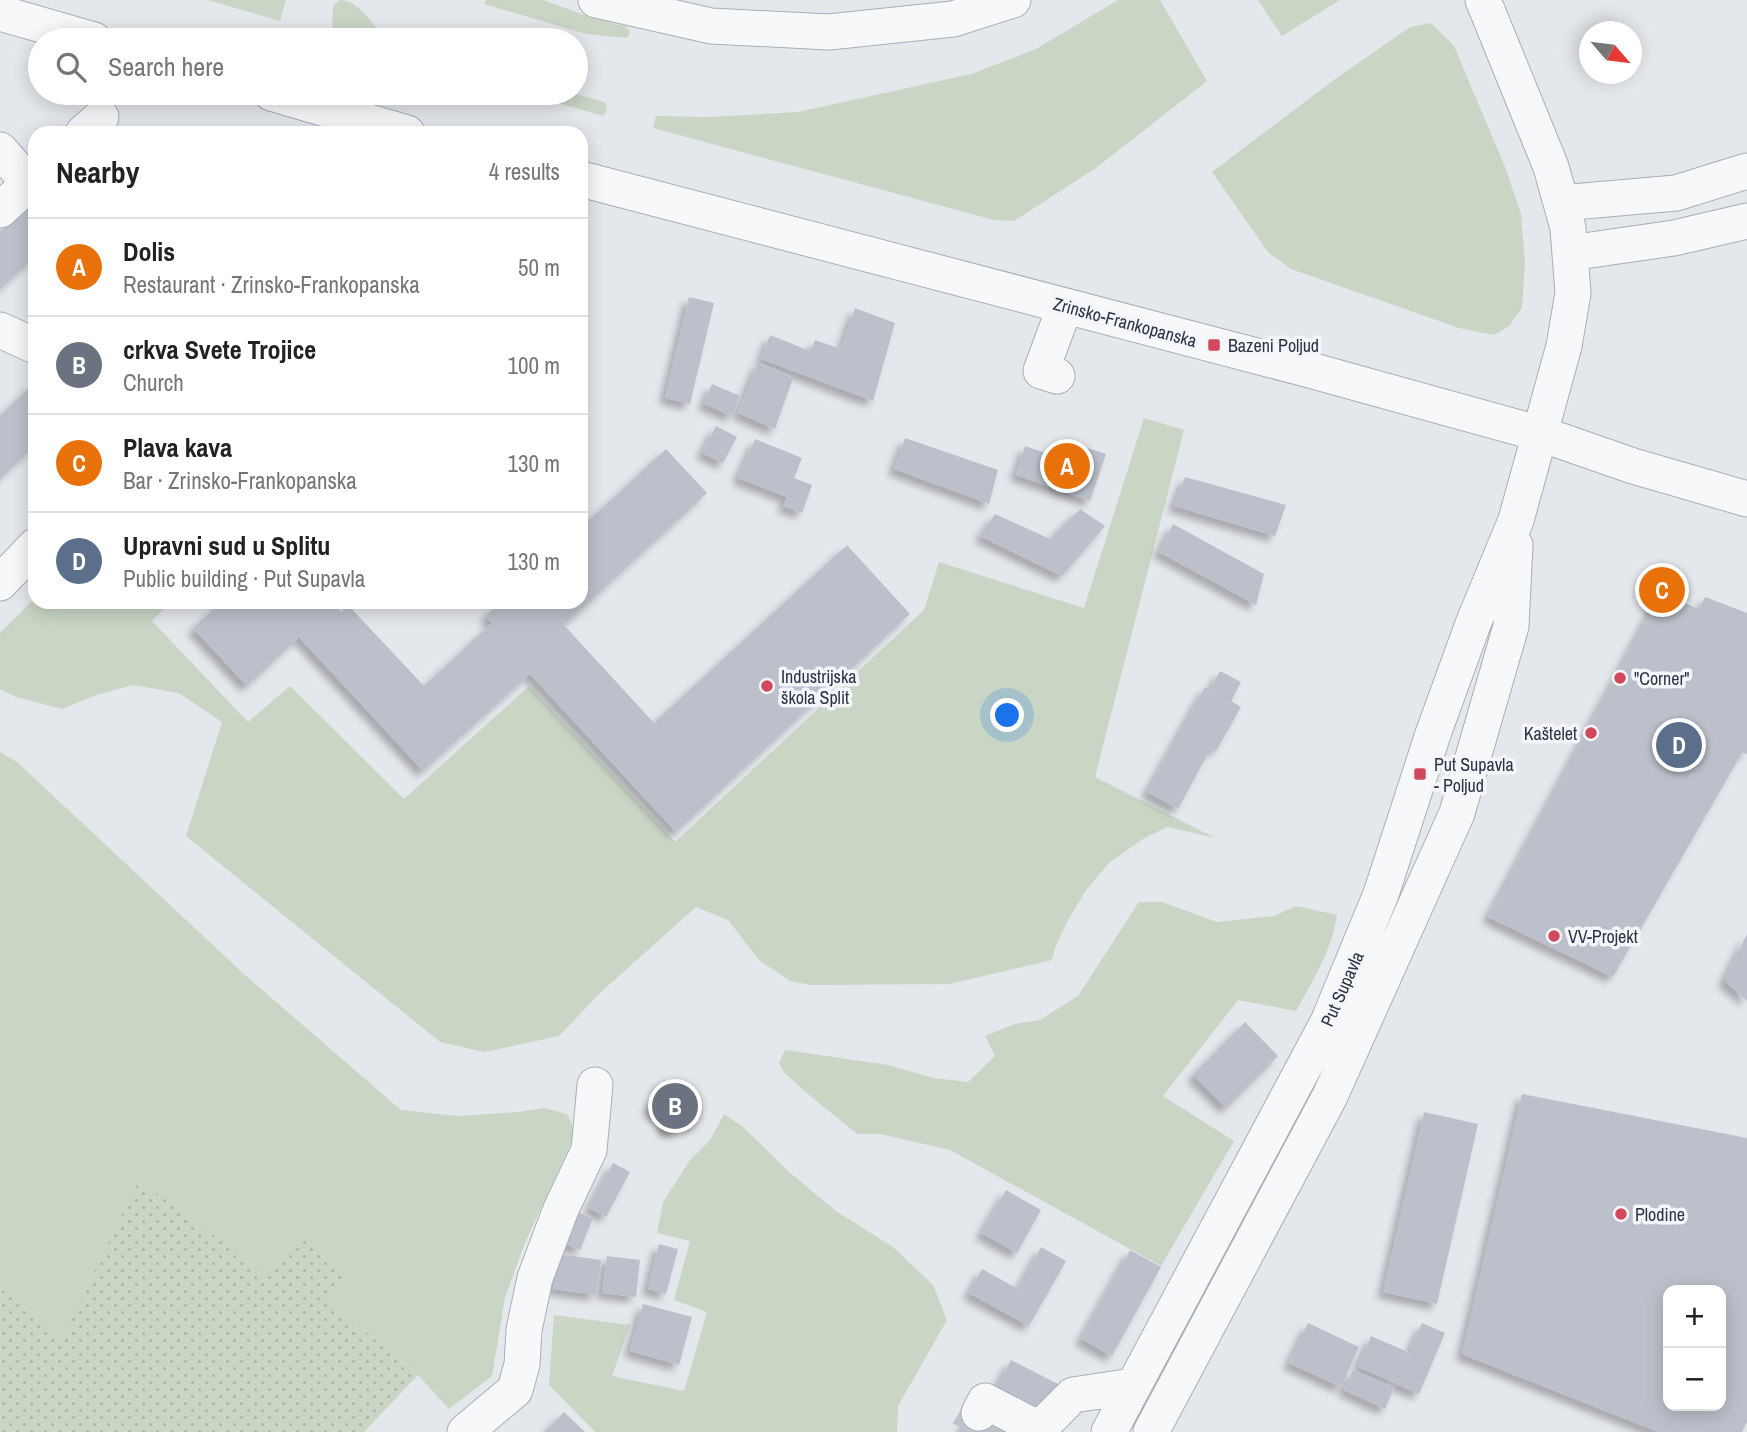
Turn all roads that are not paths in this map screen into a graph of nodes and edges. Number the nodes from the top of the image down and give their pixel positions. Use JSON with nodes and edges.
{"nodes":[{"id":1,"x":596,"y":0,"type":"edge"},
{"id":2,"x":1013,"y":0,"type":"edge"},
{"id":3,"x":1483,"y":0,"type":"edge"},
{"id":4,"x":0,"y":13,"type":"edge"},
{"id":5,"x":52,"y":28,"type":"edge"},
{"id":6,"x":312,"y":105,"type":"edge"},
{"id":7,"x":382,"y":126,"type":"edge"},
{"id":8,"x":0,"y":150,"type":"edge"},
{"id":9,"x":1747,"y":171,"type":"edge"},
{"id":10,"x":28,"y":177,"type":"edge"},
{"id":11,"x":588,"y":181,"type":"edge"},
{"id":12,"x":28,"y":185,"type":"edge"},
{"id":13,"x":1562,"y":204,"type":"junction"},
{"id":14,"x":0,"y":210,"type":"edge"},
{"id":15,"x":1747,"y":221,"type":"edge"},
{"id":16,"x":1570,"y":253,"type":"junction"},
{"id":17,"x":1065,"y":306,"type":"junction"},
{"id":18,"x":1057,"y":376,"type":"dead end"},
{"id":19,"x":1541,"y":434,"type":"junction"},
{"id":20,"x":1747,"y":499,"type":"edge"},
{"id":21,"x":1516,"y":520,"type":"junction"},
{"id":22,"x":28,"y":554,"type":"edge"},
{"id":23,"x":0,"y":583,"type":"edge"},
{"id":24,"x":595,"y":1085,"type":"dead end"},
{"id":25,"x":1133,"y":1387,"type":"junction"},
{"id":26,"x":979,"y":1413,"type":"dead end"},
{"id":27,"x":1038,"y":1430,"type":"edge"},
{"id":28,"x":465,"y":1432,"type":"edge"},
{"id":29,"x":1109,"y":1432,"type":"edge"},
{"id":30,"x":1151,"y":1432,"type":"edge"}],
"edges":[{"from":1,"to":2,"type":"street"},
{"from":3,"to":13,"type":"street","name":"Put Supavla"},
{"from":4,"to":5,"type":"street"},
{"from":6,"to":7,"type":"street"},
{"from":8,"to":10,"type":"street"},
{"from":9,"to":13,"type":"street"},
{"from":11,"to":17,"type":"street","name":"Zrinsko-Frankopanska"},
{"from":12,"to":14,"type":"street"},
{"from":13,"to":16,"type":"street","name":"Put Supavla"},
{"from":15,"to":16,"type":"street"},
{"from":16,"to":19,"type":"street","name":"Put Supavla"},
{"from":17,"to":18,"type":"street"},
{"from":17,"to":19,"type":"street","name":"Zrinsko-Frankopanska"},
{"from":19,"to":20,"type":"street","name":"Zrinsko-Frankopanska"},
{"from":19,"to":21,"type":"street","name":"Put Supavla"},
{"from":21,"to":25,"type":"street","name":"Put Supavla"},
{"from":21,"to":30,"type":"street","name":"Put Supavla"},
{"from":22,"to":23,"type":"street"},
{"from":24,"to":28,"type":"street"},
{"from":25,"to":27,"type":"street"},
{"from":25,"to":29,"type":"street","name":"Put Supavla"},
{"from":26,"to":27,"type":"street"}]}
